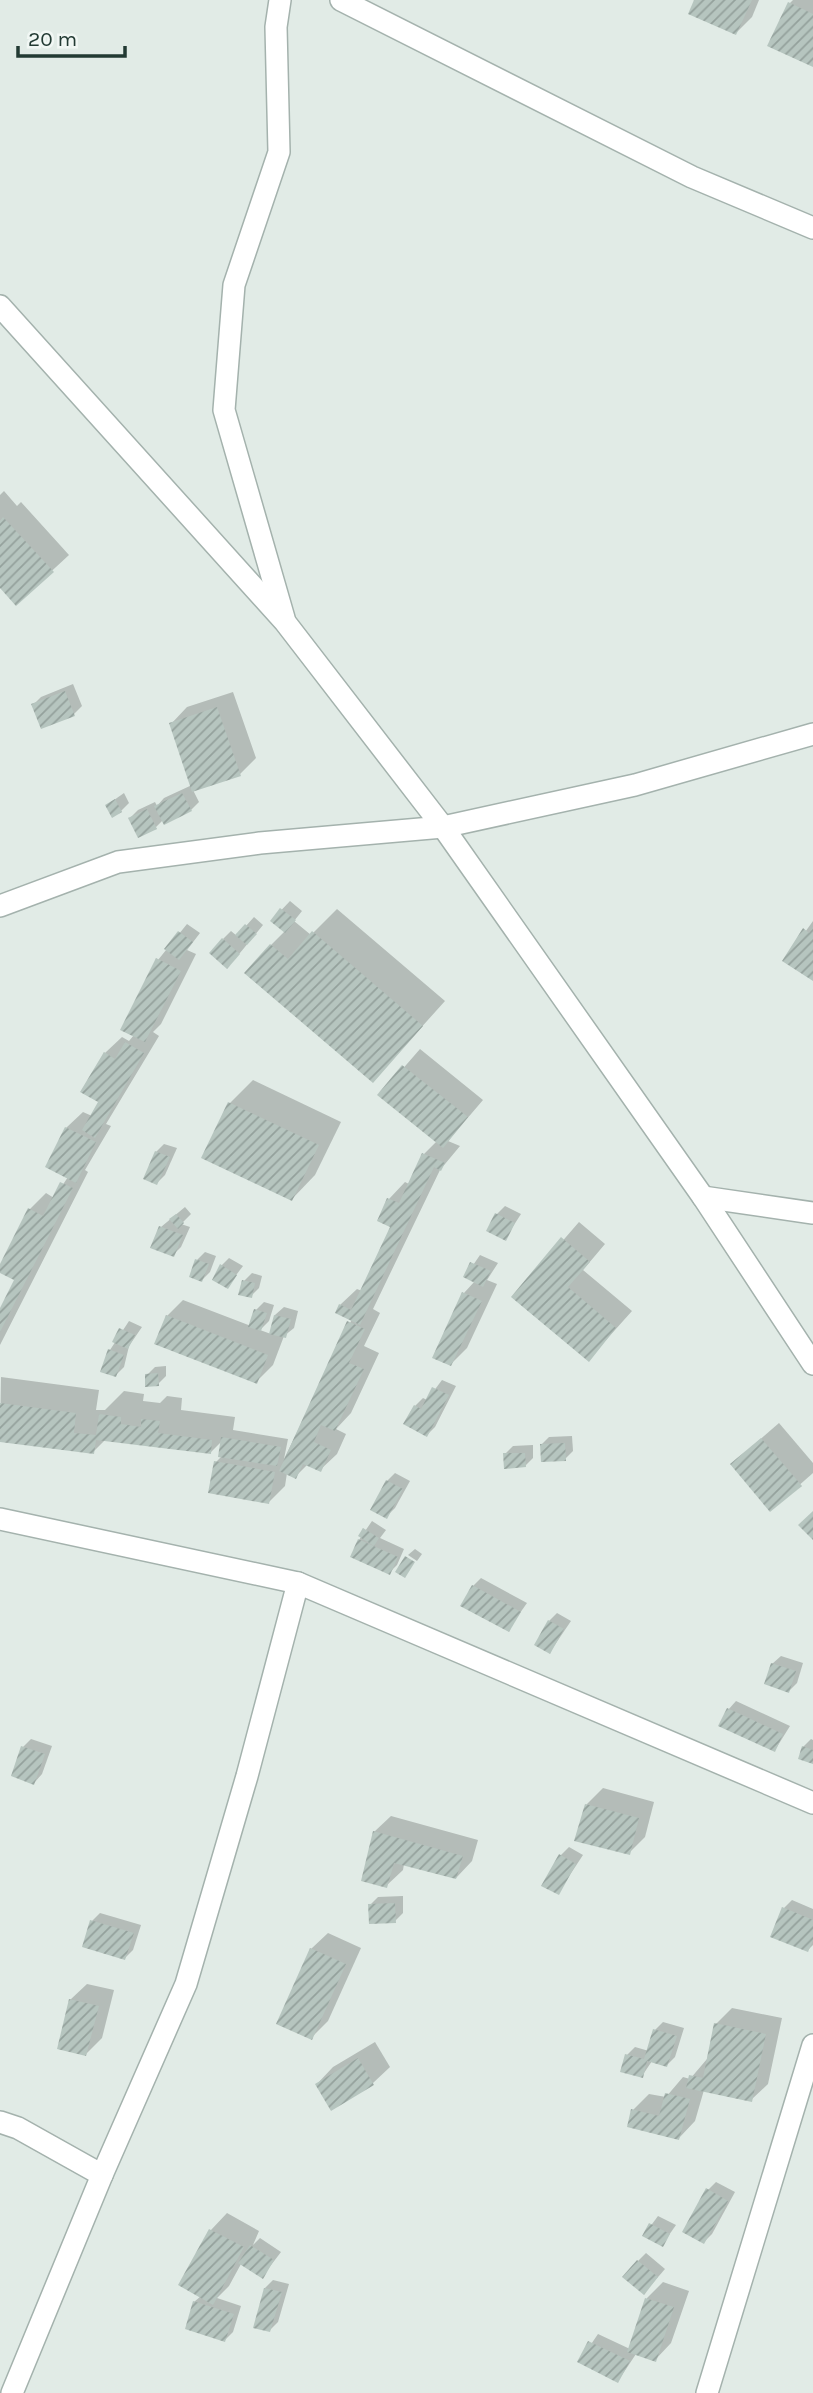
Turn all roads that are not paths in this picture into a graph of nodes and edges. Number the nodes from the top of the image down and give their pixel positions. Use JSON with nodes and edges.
{"nodes":[{"id":1,"x":280,"y":0,"type":"edge"},
{"id":2,"x":341,"y":0,"type":"edge"},
{"id":3,"x":813,"y":228,"type":"edge"},
{"id":4,"x":0,"y":306,"type":"edge"},
{"id":5,"x":285,"y":622,"type":"junction"},
{"id":6,"x":813,"y":734,"type":"edge"},
{"id":7,"x":443,"y":827,"type":"junction"},
{"id":8,"x":0,"y":906,"type":"edge"},
{"id":9,"x":703,"y":1197,"type":"junction"},
{"id":10,"x":813,"y":1213,"type":"edge"},
{"id":11,"x":813,"y":1363,"type":"edge"},
{"id":12,"x":0,"y":1518,"type":"edge"},
{"id":13,"x":298,"y":1583,"type":"junction"},
{"id":14,"x":813,"y":1802,"type":"edge"},
{"id":15,"x":813,"y":2045,"type":"edge"},
{"id":16,"x":0,"y":2122,"type":"edge"},
{"id":17,"x":102,"y":2175,"type":"junction"},
{"id":18,"x":12,"y":2393,"type":"edge"},
{"id":19,"x":706,"y":2393,"type":"edge"}],
"edges":[{"from":1,"to":5,"type":"street"},
{"from":2,"to":3,"type":"street"},
{"from":4,"to":5,"type":"street"},
{"from":5,"to":7,"type":"street"},
{"from":6,"to":7,"type":"street"},
{"from":7,"to":8,"type":"street"},
{"from":7,"to":9,"type":"street"},
{"from":9,"to":10,"type":"street"},
{"from":9,"to":11,"type":"street"},
{"from":12,"to":13,"type":"street"},
{"from":13,"to":14,"type":"street"},
{"from":13,"to":17,"type":"street"},
{"from":15,"to":19,"type":"street"},
{"from":16,"to":17,"type":"street"},
{"from":17,"to":18,"type":"street"}]}
